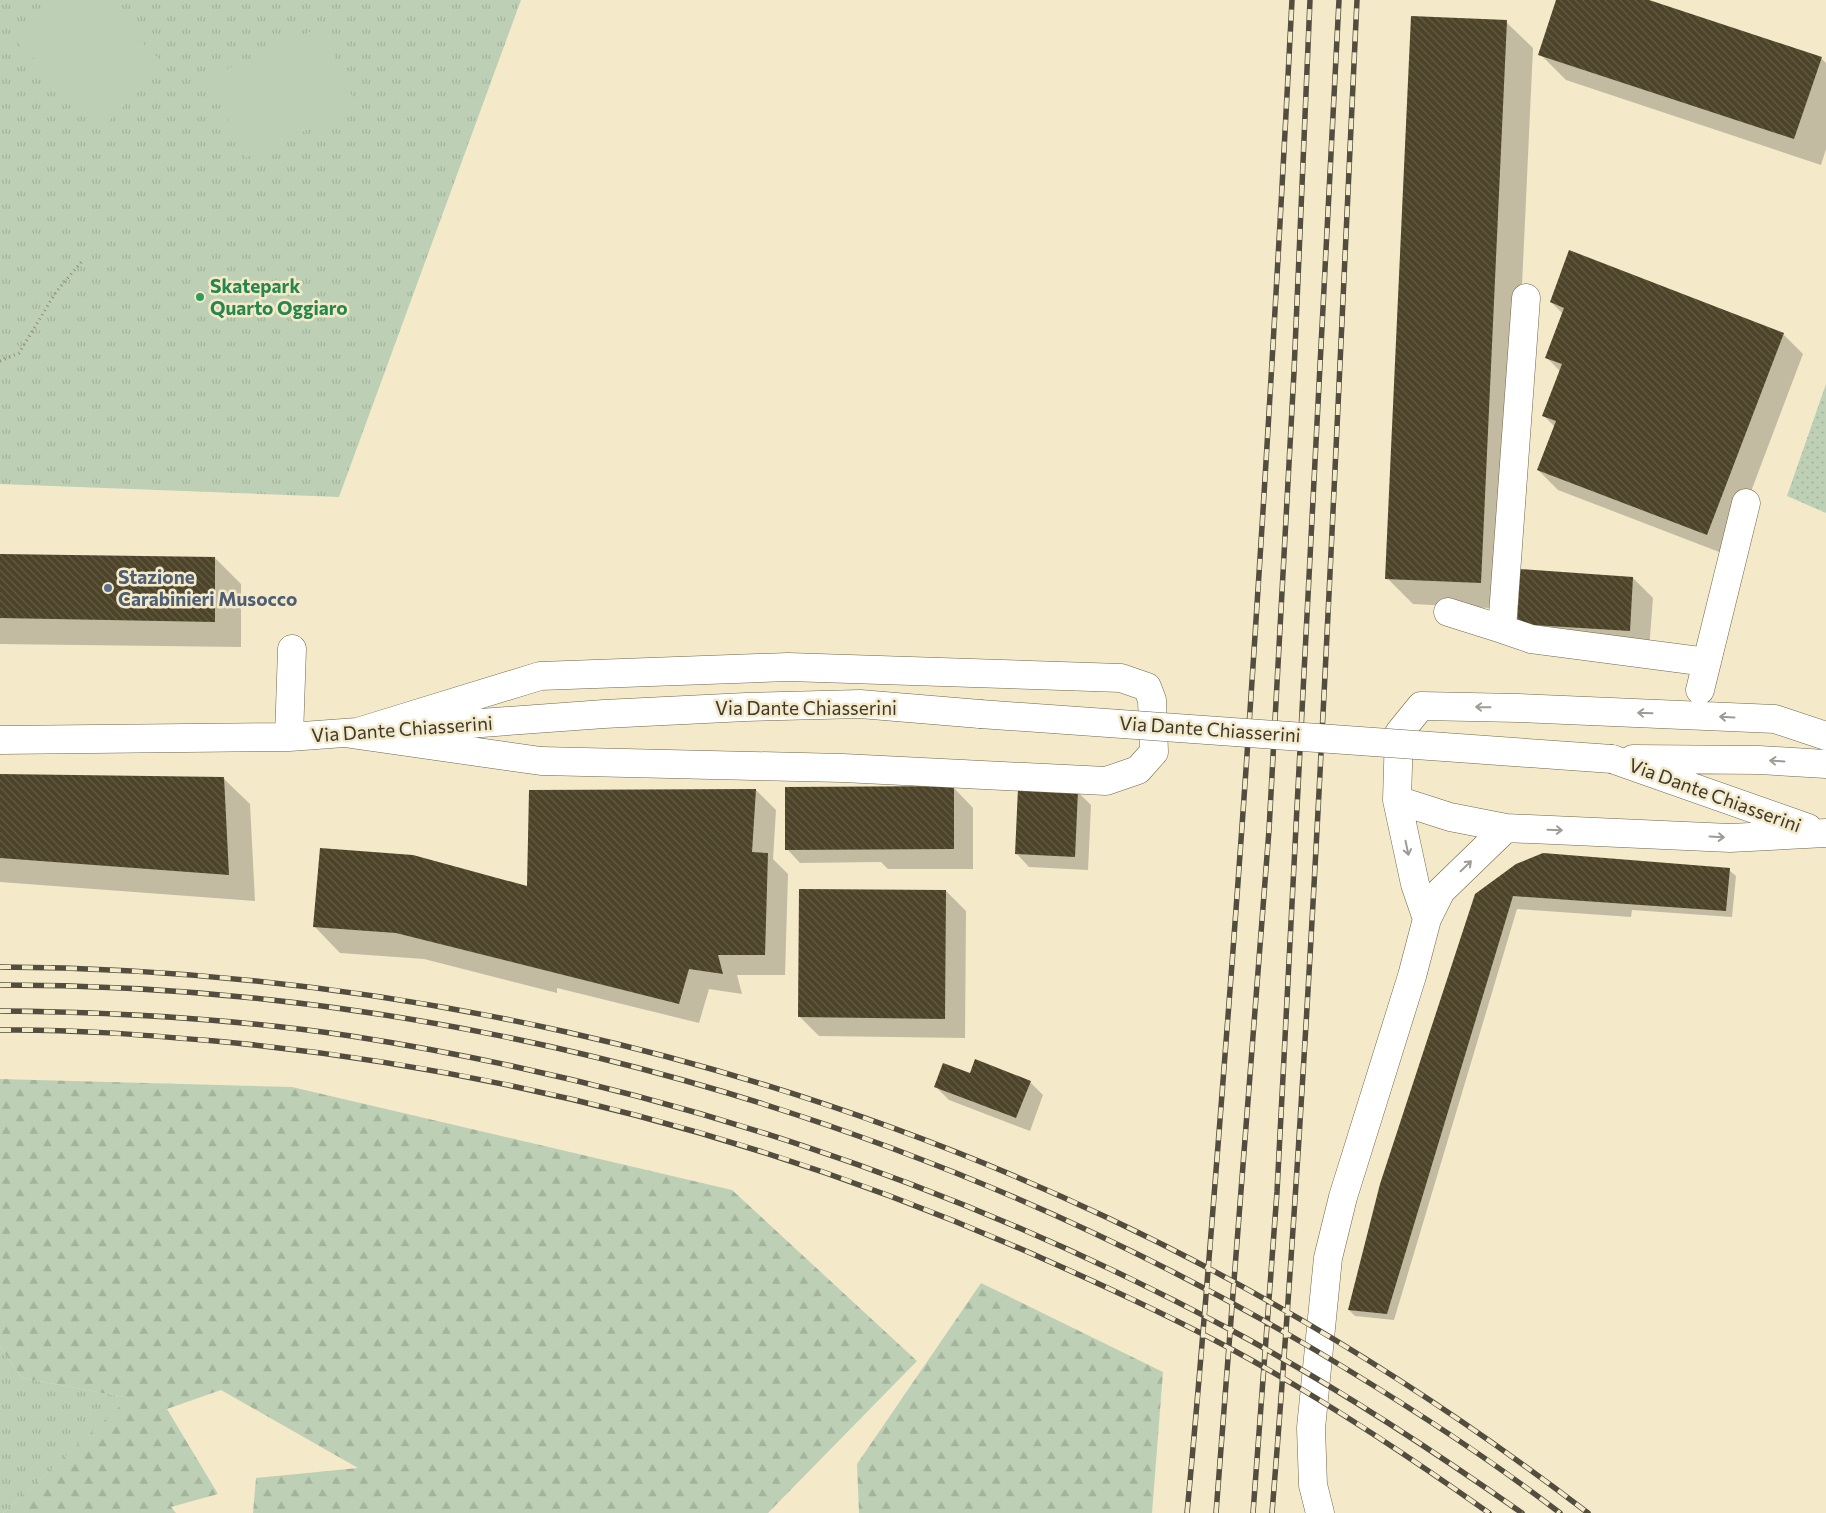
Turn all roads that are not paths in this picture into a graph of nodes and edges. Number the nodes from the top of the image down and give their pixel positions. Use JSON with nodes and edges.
{"nodes":[{"id":1,"x":1526,"y":298,"type":"dead end"},
{"id":2,"x":1746,"y":503,"type":"dead end"},
{"id":3,"x":1448,"y":612,"type":"dead end"},
{"id":4,"x":1502,"y":629,"type":"junction"},
{"id":5,"x":292,"y":649,"type":"dead end"},
{"id":6,"x":1707,"y":662,"type":"junction"},
{"id":7,"x":1700,"y":690,"type":"dead end"},
{"id":8,"x":351,"y":734,"type":"junction"},
{"id":9,"x":1826,"y":736,"type":"edge"},
{"id":10,"x":289,"y":737,"type":"junction"},
{"id":11,"x":0,"y":740,"type":"edge"},
{"id":12,"x":1612,"y":759,"type":"junction"},
{"id":13,"x":1826,"y":764,"type":"edge"},
{"id":14,"x":1397,"y":800,"type":"junction"},
{"id":15,"x":1506,"y":828,"type":"junction"},
{"id":16,"x":1822,"y":832,"type":"edge"},
{"id":17,"x":1427,"y":919,"type":"junction"},
{"id":18,"x":1320,"y":1513,"type":"edge"}],
"edges":[{"from":1,"to":4,"type":"street"},
{"from":2,"to":6,"type":"street"},
{"from":3,"to":4,"type":"street"},
{"from":4,"to":6,"type":"street"},
{"from":5,"to":10,"type":"street"},
{"from":6,"to":7,"type":"street"},
{"from":8,"to":8,"type":"street"},
{"from":8,"to":10,"type":"street","name":"Via Dante Chiasserini"},
{"from":8,"to":12,"type":"street","name":"Via Dante Chiasserini","bridge":true},
{"from":9,"to":14,"type":"street","one_way":true},
{"from":10,"to":11,"type":"street","name":"Via Dante Chiasserini"},
{"from":13,"to":12,"type":"street","name":"Via Dante Chiasserini","one_way":true},
{"from":12,"to":16,"type":"street","name":"Via Dante Chiasserini"},
{"from":14,"to":15,"type":"street"},
{"from":14,"to":17,"type":"street","one_way":true},
{"from":15,"to":16,"type":"street","one_way":true},
{"from":17,"to":15,"type":"street","one_way":true},
{"from":17,"to":18,"type":"street"}]}
